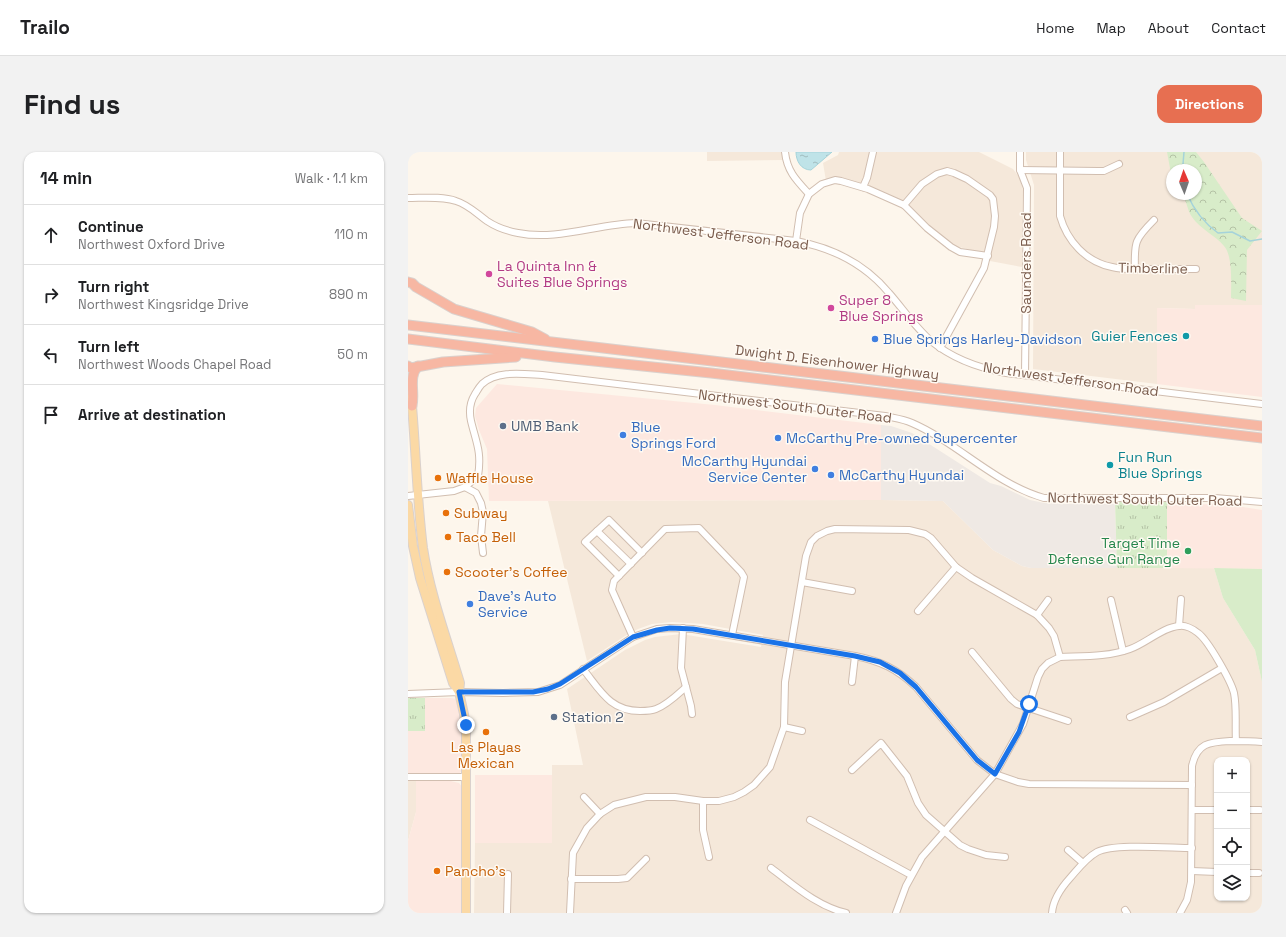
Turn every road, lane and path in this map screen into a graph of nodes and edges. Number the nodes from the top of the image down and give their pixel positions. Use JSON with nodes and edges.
{"nodes":[{"id":1,"x":785,"y":152,"type":"edge"},
{"id":2,"x":874,"y":152,"type":"edge"},
{"id":3,"x":1020,"y":152,"type":"edge"},
{"id":4,"x":1060,"y":152,"type":"edge"},
{"id":5,"x":1119,"y":164,"type":"dead end"},
{"id":6,"x":1020,"y":170,"type":"junction"},
{"id":7,"x":1060,"y":170,"type":"junction"},
{"id":8,"x":863,"y":187,"type":"junction"},
{"id":9,"x":809,"y":194,"type":"junction"},
{"id":10,"x":408,"y":198,"type":"edge"},
{"id":11,"x":904,"y":205,"type":"junction"},
{"id":12,"x":1154,"y":220,"type":"dead end"},
{"id":13,"x":796,"y":241,"type":"junction"},
{"id":14,"x":988,"y":256,"type":"junction"},
{"id":15,"x":1135,"y":269,"type":"junction"},
{"id":16,"x":1196,"y":269,"type":"dead end"},
{"id":17,"x":411,"y":285,"type":"edge"},
{"id":18,"x":408,"y":325,"type":"edge"},
{"id":19,"x":408,"y":339,"type":"edge"},
{"id":20,"x":550,"y":342,"type":"junction"},
{"id":21,"x":940,"y":348,"type":"junction"},
{"id":22,"x":555,"y":357,"type":"junction"},
{"id":23,"x":408,"y":366,"type":"edge"},
{"id":24,"x":418,"y":366,"type":"junction"},
{"id":25,"x":1025,"y":375,"type":"junction"},
{"id":26,"x":410,"y":402,"type":"edge"},
{"id":27,"x":1262,"y":404,"type":"edge"},
{"id":28,"x":1262,"y":426,"type":"edge"},
{"id":29,"x":1262,"y":438,"type":"edge"},
{"id":30,"x":465,"y":487,"type":"junction"},
{"id":31,"x":418,"y":495,"type":"junction"},
{"id":32,"x":408,"y":496,"type":"edge"},
{"id":33,"x":1262,"y":502,"type":"edge"},
{"id":34,"x":408,"y":505,"type":"edge"},
{"id":35,"x":597,"y":531,"type":"junction"},
{"id":36,"x":483,"y":553,"type":"dead end"},
{"id":37,"x":642,"y":553,"type":"junction"},
{"id":38,"x":631,"y":564,"type":"junction"},
{"id":39,"x":956,"y":567,"type":"junction"},
{"id":40,"x":619,"y":576,"type":"junction"},
{"id":41,"x":802,"y":582,"type":"junction"},
{"id":42,"x":852,"y":591,"type":"dead end"},
{"id":43,"x":1180,"y":599,"type":"dead end"},
{"id":44,"x":1048,"y":600,"type":"dead end"},
{"id":45,"x":1112,"y":600,"type":"dead end"},
{"id":46,"x":918,"y":611,"type":"dead end"},
{"id":47,"x":1037,"y":615,"type":"junction"},
{"id":48,"x":1179,"y":626,"type":"junction"},
{"id":49,"x":683,"y":628,"type":"junction"},
{"id":50,"x":732,"y":635,"type":"junction"},
{"id":51,"x":633,"y":637,"type":"junction"},
{"id":52,"x":791,"y":645,"type":"junction"},
{"id":53,"x":1122,"y":651,"type":"junction"},
{"id":54,"x":972,"y":652,"type":"dead end"},
{"id":55,"x":855,"y":656,"type":"junction"},
{"id":56,"x":1060,"y":657,"type":"junction"},
{"id":57,"x":1222,"y":668,"type":"junction"},
{"id":58,"x":583,"y":669,"type":"junction"},
{"id":59,"x":852,"y":682,"type":"dead end"},
{"id":60,"x":686,"y":688,"type":"junction"},
{"id":61,"x":459,"y":692,"type":"junction"},
{"id":62,"x":408,"y":694,"type":"edge"},
{"id":63,"x":1028,"y":708,"type":"junction"},
{"id":64,"x":692,"y":714,"type":"dead end"},
{"id":65,"x":1130,"y":717,"type":"dead end"},
{"id":66,"x":1068,"y":721,"type":"dead end"},
{"id":67,"x":784,"y":727,"type":"junction"},
{"id":68,"x":802,"y":731,"type":"dead end"},
{"id":69,"x":1236,"y":741,"type":"junction"},
{"id":70,"x":1262,"y":742,"type":"edge"},
{"id":71,"x":852,"y":770,"type":"dead end"},
{"id":72,"x":995,"y":774,"type":"junction"},
{"id":73,"x":408,"y":777,"type":"edge"},
{"id":74,"x":466,"y":777,"type":"junction"},
{"id":75,"x":1192,"y":785,"type":"junction"},
{"id":76,"x":584,"y":797,"type":"dead end"},
{"id":77,"x":703,"y":801,"type":"junction"},
{"id":78,"x":1192,"y":810,"type":"junction"},
{"id":79,"x":1214,"y":810,"type":"edge"},
{"id":80,"x":1250,"y":810,"type":"edge"},
{"id":81,"x":1260,"y":810,"type":"dead end"},
{"id":82,"x":600,"y":814,"type":"junction"},
{"id":83,"x":810,"y":820,"type":"dead end"},
{"id":84,"x":944,"y":831,"type":"junction"},
{"id":85,"x":1192,"y":848,"type":"junction"},
{"id":86,"x":1068,"y":850,"type":"dead end"},
{"id":87,"x":1005,"y":857,"type":"dead end"},
{"id":88,"x":709,"y":858,"type":"dead end"},
{"id":89,"x":646,"y":859,"type":"dead end"},
{"id":90,"x":1082,"y":863,"type":"junction"},
{"id":91,"x":771,"y":868,"type":"dead end"},
{"id":92,"x":1192,"y":872,"type":"junction"},
{"id":93,"x":1214,"y":872,"type":"edge"},
{"id":94,"x":1250,"y":873,"type":"edge"},
{"id":95,"x":1259,"y":873,"type":"dead end"},
{"id":96,"x":508,"y":874,"type":"dead end"},
{"id":97,"x":912,"y":875,"type":"junction"},
{"id":98,"x":571,"y":879,"type":"junction"},
{"id":99,"x":466,"y":913,"type":"edge"},
{"id":100,"x":507,"y":913,"type":"edge"},
{"id":101,"x":570,"y":913,"type":"edge"},
{"id":102,"x":846,"y":913,"type":"edge"},
{"id":103,"x":896,"y":913,"type":"edge"},
{"id":104,"x":1052,"y":913,"type":"edge"},
{"id":105,"x":1180,"y":913,"type":"edge"}],
"edges":[{"from":1,"to":9,"type":"street"},
{"from":2,"to":8,"type":"street"},
{"from":3,"to":6,"type":"street","name":"Saunders Road"},
{"from":4,"to":7,"type":"street","name":"Timberline"},
{"from":5,"to":7,"type":"street"},
{"from":6,"to":7,"type":"street"},
{"from":6,"to":25,"type":"street","name":"Saunders Road"},
{"from":7,"to":15,"type":"street","name":"Timberline"},
{"from":8,"to":9,"type":"street"},
{"from":8,"to":11,"type":"street"},
{"from":9,"to":13,"type":"street"},
{"from":10,"to":13,"type":"street","name":"Northwest Jefferson Road"},
{"from":11,"to":14,"type":"street"},
{"from":11,"to":14,"type":"street"},
{"from":12,"to":15,"type":"street"},
{"from":13,"to":21,"type":"street","name":"Northwest Jefferson Road"},
{"from":14,"to":21,"type":"street"},
{"from":15,"to":16,"type":"street","name":"Timberline"},
{"from":17,"to":20,"type":"highway"},
{"from":18,"to":20,"type":"highway","name":"Dwight D. Eisenhower Highway"},
{"from":19,"to":22,"type":"highway","name":"Dwight D. Eisenhower Highway"},
{"from":20,"to":28,"type":"highway","name":"Dwight D. Eisenhower Highway"},
{"from":21,"to":25,"type":"street","name":"Northwest Jefferson Road"},
{"from":22,"to":24,"type":"highway"},
{"from":22,"to":29,"type":"highway","name":"Dwight D. Eisenhower Highway"},
{"from":23,"to":24,"type":"highway"},
{"from":24,"to":26,"type":"highway"},
{"from":25,"to":27,"type":"street","name":"Northwest Jefferson Road"},
{"from":26,"to":31,"type":"main road"},
{"from":30,"to":31,"type":"street"},
{"from":30,"to":33,"type":"street","name":"Northwest South Outer Road"},
{"from":30,"to":36,"type":"street"},
{"from":31,"to":32,"type":"street"},
{"from":31,"to":61,"type":"main road"},
{"from":34,"to":61,"type":"main road"},
{"from":35,"to":37,"type":"street"},
{"from":35,"to":38,"type":"street"},
{"from":35,"to":40,"type":"street"},
{"from":37,"to":38,"type":"street"},
{"from":37,"to":50,"type":"street"},
{"from":38,"to":40,"type":"street"},
{"from":39,"to":41,"type":"street"},
{"from":39,"to":46,"type":"street"},
{"from":39,"to":47,"type":"street"},
{"from":40,"to":51,"type":"street"},
{"from":41,"to":42,"type":"street"},
{"from":41,"to":52,"type":"street"},
{"from":43,"to":48,"type":"street"},
{"from":44,"to":47,"type":"street"},
{"from":45,"to":53,"type":"street"},
{"from":47,"to":56,"type":"street"},
{"from":48,"to":53,"type":"street"},
{"from":48,"to":57,"type":"street"},
{"from":49,"to":50,"type":"street"},
{"from":49,"to":51,"type":"street"},
{"from":49,"to":60,"type":"street"},
{"from":50,"to":52,"type":"street"},
{"from":51,"to":58,"type":"street"},
{"from":52,"to":55,"type":"street"},
{"from":52,"to":67,"type":"street"},
{"from":53,"to":56,"type":"street"},
{"from":54,"to":63,"type":"street"},
{"from":55,"to":59,"type":"street"},
{"from":55,"to":72,"type":"street"},
{"from":56,"to":63,"type":"street"},
{"from":57,"to":65,"type":"street"},
{"from":57,"to":69,"type":"street"},
{"from":58,"to":60,"type":"street"},
{"from":58,"to":61,"type":"street"},
{"from":60,"to":64,"type":"street"},
{"from":61,"to":62,"type":"street"},
{"from":61,"to":74,"type":"main road"},
{"from":63,"to":66,"type":"street"},
{"from":63,"to":72,"type":"street"},
{"from":67,"to":68,"type":"street"},
{"from":67,"to":77,"type":"street"},
{"from":69,"to":70,"type":"street"},
{"from":69,"to":75,"type":"street"},
{"from":71,"to":84,"type":"street"},
{"from":72,"to":75,"type":"street"},
{"from":72,"to":84,"type":"street"},
{"from":73,"to":74,"type":"street"},
{"from":74,"to":99,"type":"main road"},
{"from":75,"to":78,"type":"street"},
{"from":76,"to":82,"type":"street"},
{"from":77,"to":82,"type":"street"},
{"from":77,"to":88,"type":"street"},
{"from":78,"to":79,"type":"street"},
{"from":78,"to":85,"type":"street"},
{"from":80,"to":81,"type":"street"},
{"from":82,"to":98,"type":"street"},
{"from":83,"to":97,"type":"street"},
{"from":84,"to":87,"type":"street"},
{"from":84,"to":97,"type":"street"},
{"from":85,"to":90,"type":"street"},
{"from":85,"to":92,"type":"street"},
{"from":86,"to":90,"type":"street"},
{"from":89,"to":98,"type":"street"},
{"from":90,"to":104,"type":"street"},
{"from":91,"to":102,"type":"street"},
{"from":92,"to":93,"type":"street"},
{"from":92,"to":105,"type":"street"},
{"from":94,"to":95,"type":"street"},
{"from":96,"to":100,"type":"street"},
{"from":97,"to":103,"type":"street"},
{"from":98,"to":101,"type":"street"}]}
